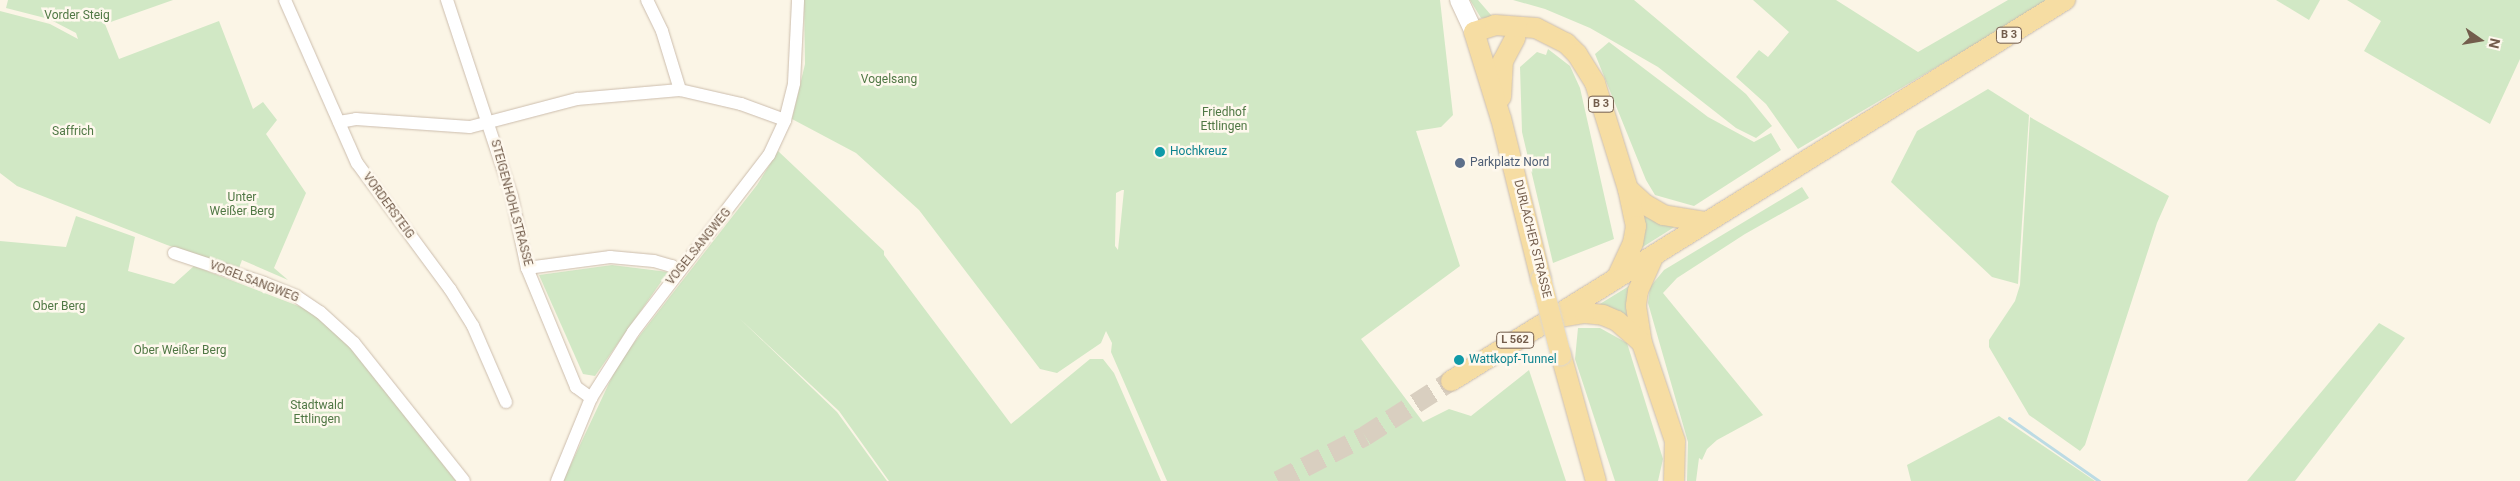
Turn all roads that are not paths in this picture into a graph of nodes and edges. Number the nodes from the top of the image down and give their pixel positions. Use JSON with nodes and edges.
{"nodes":[{"id":1,"x":285,"y":0,"type":"edge"},
{"id":2,"x":447,"y":0,"type":"edge"},
{"id":3,"x":647,"y":0,"type":"edge"},
{"id":4,"x":798,"y":0,"type":"edge"},
{"id":5,"x":1459,"y":0,"type":"edge"},
{"id":6,"x":2065,"y":0,"type":"edge"},
{"id":7,"x":1551,"y":35,"type":"junction"},
{"id":8,"x":1515,"y":38,"type":"junction"},
{"id":9,"x":1477,"y":39,"type":"junction"},
{"id":10,"x":680,"y":90,"type":"junction"},
{"id":11,"x":1501,"y":119,"type":"junction"},
{"id":12,"x":785,"y":120,"type":"junction"},
{"id":13,"x":339,"y":122,"type":"junction"},
{"id":14,"x":490,"y":124,"type":"junction"},
{"id":15,"x":1628,"y":189,"type":"junction"},
{"id":16,"x":1706,"y":222,"type":"junction"},
{"id":17,"x":174,"y":253,"type":"dead end"},
{"id":18,"x":1654,"y":255,"type":"junction"},
{"id":19,"x":527,"y":268,"type":"junction"},
{"id":20,"x":678,"y":272,"type":"junction"},
{"id":21,"x":1617,"y":278,"type":"junction"},
{"id":22,"x":1552,"y":318,"type":"junction"},
{"id":23,"x":1642,"y":342,"type":"junction"},
{"id":24,"x":1451,"y":381,"type":"tunnel mouth"},
{"id":25,"x":591,"y":398,"type":"junction"},
{"id":26,"x":506,"y":402,"type":"dead end"},
{"id":27,"x":464,"y":481,"type":"edge"},
{"id":28,"x":557,"y":481,"type":"edge"},
{"id":29,"x":1596,"y":481,"type":"edge"},
{"id":30,"x":1674,"y":481,"type":"edge"}],
"edges":[{"from":1,"to":13,"type":"street","name":"VORDERSTEIG"},
{"from":2,"to":14,"type":"street","name":"STEIGENHOHLSTRASSE"},
{"from":3,"to":10,"type":"street"},
{"from":4,"to":12,"type":"street","name":"VOGELSANGWEG"},
{"from":5,"to":9,"type":"main road","name":"DURLACHER STRASSE"},
{"from":6,"to":16,"type":"main road","number":"B 3"},
{"from":7,"to":8,"type":"main road"},
{"from":7,"to":9,"type":"main road","number":"B 3"},
{"from":7,"to":15,"type":"main road","number":"B 3"},
{"from":8,"to":9,"type":"main road"},
{"from":8,"to":11,"type":"main road"},
{"from":9,"to":11,"type":"main road","name":"DURLACHER STRASSE"},
{"from":10,"to":12,"type":"street"},
{"from":10,"to":14,"type":"street"},
{"from":11,"to":29,"type":"main road","name":"DURLACHER STRASSE","bridge":true},
{"from":12,"to":20,"type":"street","name":"VOGELSANGWEG"},
{"from":13,"to":14,"type":"street"},
{"from":13,"to":26,"type":"street","name":"VORDERSTEIG"},
{"from":14,"to":19,"type":"street","name":"STEIGENHOHLSTRASSE"},
{"from":15,"to":16,"type":"main road"},
{"from":15,"to":21,"type":"main road"},
{"from":16,"to":18,"type":"main road","number":"B 3"},
{"from":17,"to":27,"type":"street","name":"VOGELSANGWEG"},
{"from":18,"to":21,"type":"main road","number":"L 562"},
{"from":18,"to":23,"type":"main road"},
{"from":19,"to":20,"type":"street"},
{"from":19,"to":25,"type":"street","name":"STEIGENHOHLSTRASSE"},
{"from":20,"to":25,"type":"street","name":"VOGELSANGWEG"},
{"from":21,"to":22,"type":"main road","number":"L 562"},
{"from":22,"to":23,"type":"main road"},
{"from":22,"to":24,"type":"main road","number":"L 562"},
{"from":23,"to":30,"type":"main road"},
{"from":25,"to":28,"type":"street","name":"VOGELSANGWEG"}]}
